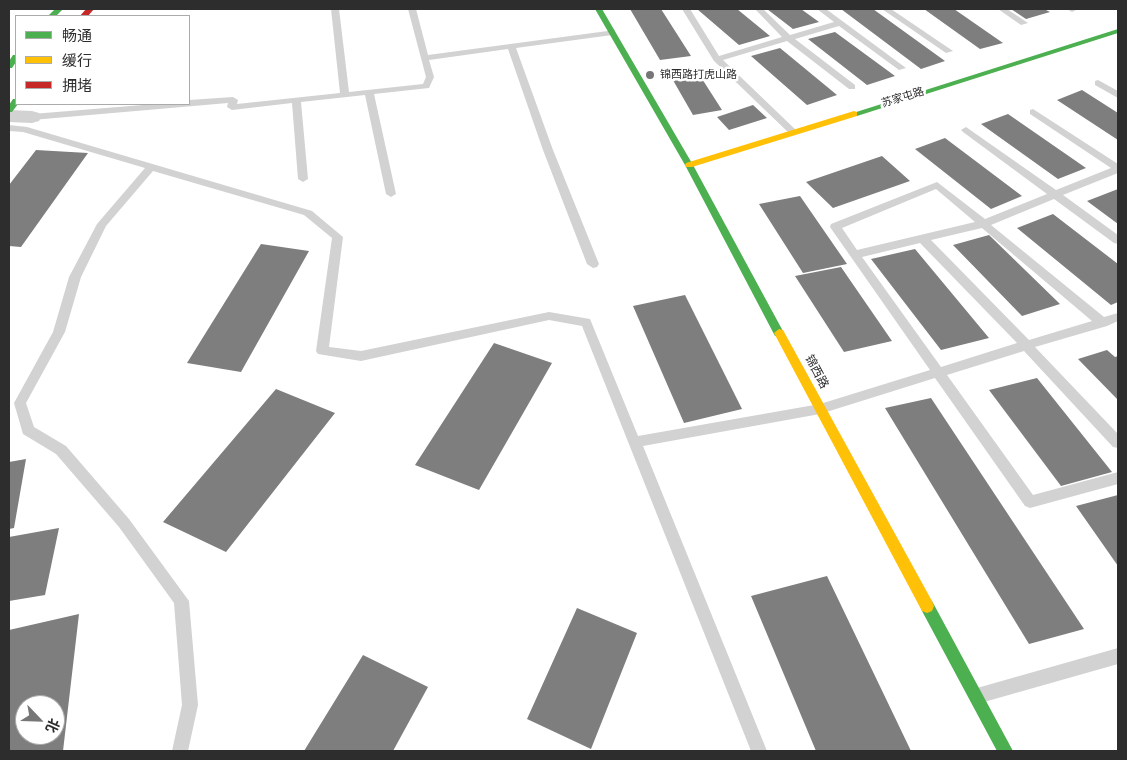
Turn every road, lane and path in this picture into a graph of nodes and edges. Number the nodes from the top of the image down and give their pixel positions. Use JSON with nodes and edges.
{"nodes":[{"id":1,"x":335,"y":9,"type":"edge"},
{"id":2,"x":412,"y":9,"type":"edge"},
{"id":3,"x":598,"y":9,"type":"edge"},
{"id":4,"x":686,"y":9,"type":"edge"},
{"id":5,"x":758,"y":9,"type":"edge"},
{"id":6,"x":821,"y":9,"type":"edge"},
{"id":7,"x":890,"y":9,"type":"edge"},
{"id":8,"x":1002,"y":9,"type":"edge"},
{"id":9,"x":1024,"y":22,"type":"dead end"},
{"id":10,"x":840,"y":23,"type":"junction"},
{"id":11,"x":612,"y":32,"type":"junction"},
{"id":12,"x":1118,"y":32,"type":"edge"},
{"id":13,"x":788,"y":38,"type":"junction"},
{"id":14,"x":511,"y":45,"type":"junction"},
{"id":15,"x":949,"y":51,"type":"dead end"},
{"id":16,"x":424,"y":58,"type":"junction"},
{"id":17,"x":717,"y":59,"type":"junction"},
{"id":18,"x":902,"y":68,"type":"dead end"},
{"id":19,"x":1098,"y":83,"type":"dead end"},
{"id":20,"x":852,"y":87,"type":"dead end"},
{"id":21,"x":369,"y":93,"type":"junction"},
{"id":22,"x":1118,"y":95,"type":"edge"},
{"id":23,"x":345,"y":96,"type":"junction"},
{"id":24,"x":296,"y":101,"type":"junction"},
{"id":25,"x":190,"y":104,"type":"edge"},
{"id":26,"x":175,"y":105,"type":"edge"},
{"id":27,"x":1033,"y":112,"type":"dead end"},
{"id":28,"x":9,"y":116,"type":"edge"},
{"id":29,"x":32,"y":117,"type":"joint"},
{"id":30,"x":9,"y":128,"type":"edge"},
{"id":31,"x":966,"y":130,"type":"dead end"},
{"id":32,"x":793,"y":132,"type":"junction"},
{"id":33,"x":689,"y":165,"type":"junction"},
{"id":34,"x":152,"y":167,"type":"junction"},
{"id":35,"x":1118,"y":168,"type":"edge"},
{"id":36,"x":303,"y":179,"type":"dead end"},
{"id":37,"x":391,"y":194,"type":"dead end"},
{"id":38,"x":1056,"y":194,"type":"junction"},
{"id":39,"x":983,"y":224,"type":"junction"},
{"id":40,"x":922,"y":238,"type":"junction"},
{"id":41,"x":1118,"y":240,"type":"edge"},
{"id":42,"x":854,"y":255,"type":"junction"},
{"id":43,"x":593,"y":264,"type":"dead end"},
{"id":44,"x":1118,"y":317,"type":"edge"},
{"id":45,"x":1103,"y":323,"type":"junction"},
{"id":46,"x":1027,"y":346,"type":"junction"},
{"id":47,"x":938,"y":372,"type":"junction"},
{"id":48,"x":820,"y":409,"type":"junction"},
{"id":49,"x":635,"y":442,"type":"junction"},
{"id":50,"x":1118,"y":442,"type":"edge"},
{"id":51,"x":1118,"y":478,"type":"edge"},
{"id":52,"x":1118,"y":656,"type":"edge"},
{"id":53,"x":975,"y":696,"type":"junction"},
{"id":54,"x":180,"y":751,"type":"edge"},
{"id":55,"x":759,"y":751,"type":"edge"},
{"id":56,"x":1005,"y":751,"type":"edge"}],
"edges":[{"from":1,"to":23,"type":"lane"},
{"from":2,"to":16,"type":"lane"},
{"from":3,"to":11,"type":"street","name":"锦西路"},
{"from":4,"to":17,"type":"lane"},
{"from":5,"to":13,"type":"lane"},
{"from":6,"to":10,"type":"lane"},
{"from":7,"to":15,"type":"lane"},
{"from":8,"to":9,"type":"lane"},
{"from":10,"to":13,"type":"lane"},
{"from":10,"to":18,"type":"lane"},
{"from":11,"to":14,"type":"lane"},
{"from":11,"to":33,"type":"street","name":"锦西路"},
{"from":12,"to":32,"type":"street","name":"苏家屯路"},
{"from":13,"to":17,"type":"lane"},
{"from":13,"to":20,"type":"lane"},
{"from":14,"to":16,"type":"lane"},
{"from":14,"to":43,"type":"lane"},
{"from":16,"to":21,"type":"lane"},
{"from":17,"to":32,"type":"lane"},
{"from":19,"to":22,"type":"lane"},
{"from":21,"to":23,"type":"lane"},
{"from":21,"to":37,"type":"lane"},
{"from":23,"to":24,"type":"lane"},
{"from":24,"to":25,"type":"lane"},
{"from":24,"to":36,"type":"lane"},
{"from":26,"to":29,"type":"lane"},
{"from":27,"to":35,"type":"lane"},
{"from":28,"to":29,"type":"street"},
{"from":30,"to":34,"type":"lane"},
{"from":31,"to":38,"type":"lane"},
{"from":32,"to":33,"type":"street","name":"苏家屯路"},
{"from":33,"to":48,"type":"street","name":"锦西路"},
{"from":34,"to":49,"type":"lane"},
{"from":34,"to":54,"type":"lane"},
{"from":35,"to":38,"type":"lane"},
{"from":38,"to":39,"type":"lane"},
{"from":38,"to":41,"type":"lane"},
{"from":39,"to":40,"type":"lane"},
{"from":39,"to":42,"type":"lane"},
{"from":39,"to":45,"type":"lane"},
{"from":40,"to":42,"type":"lane"},
{"from":40,"to":46,"type":"lane"},
{"from":42,"to":47,"type":"lane"},
{"from":44,"to":45,"type":"lane"},
{"from":45,"to":46,"type":"lane"},
{"from":46,"to":47,"type":"lane"},
{"from":46,"to":50,"type":"lane"},
{"from":47,"to":48,"type":"lane"},
{"from":47,"to":51,"type":"lane"},
{"from":48,"to":49,"type":"lane"},
{"from":48,"to":53,"type":"street","name":"锦西路"},
{"from":49,"to":55,"type":"lane"},
{"from":52,"to":53,"type":"lane"},
{"from":53,"to":56,"type":"street","name":"锦西路"}]}
